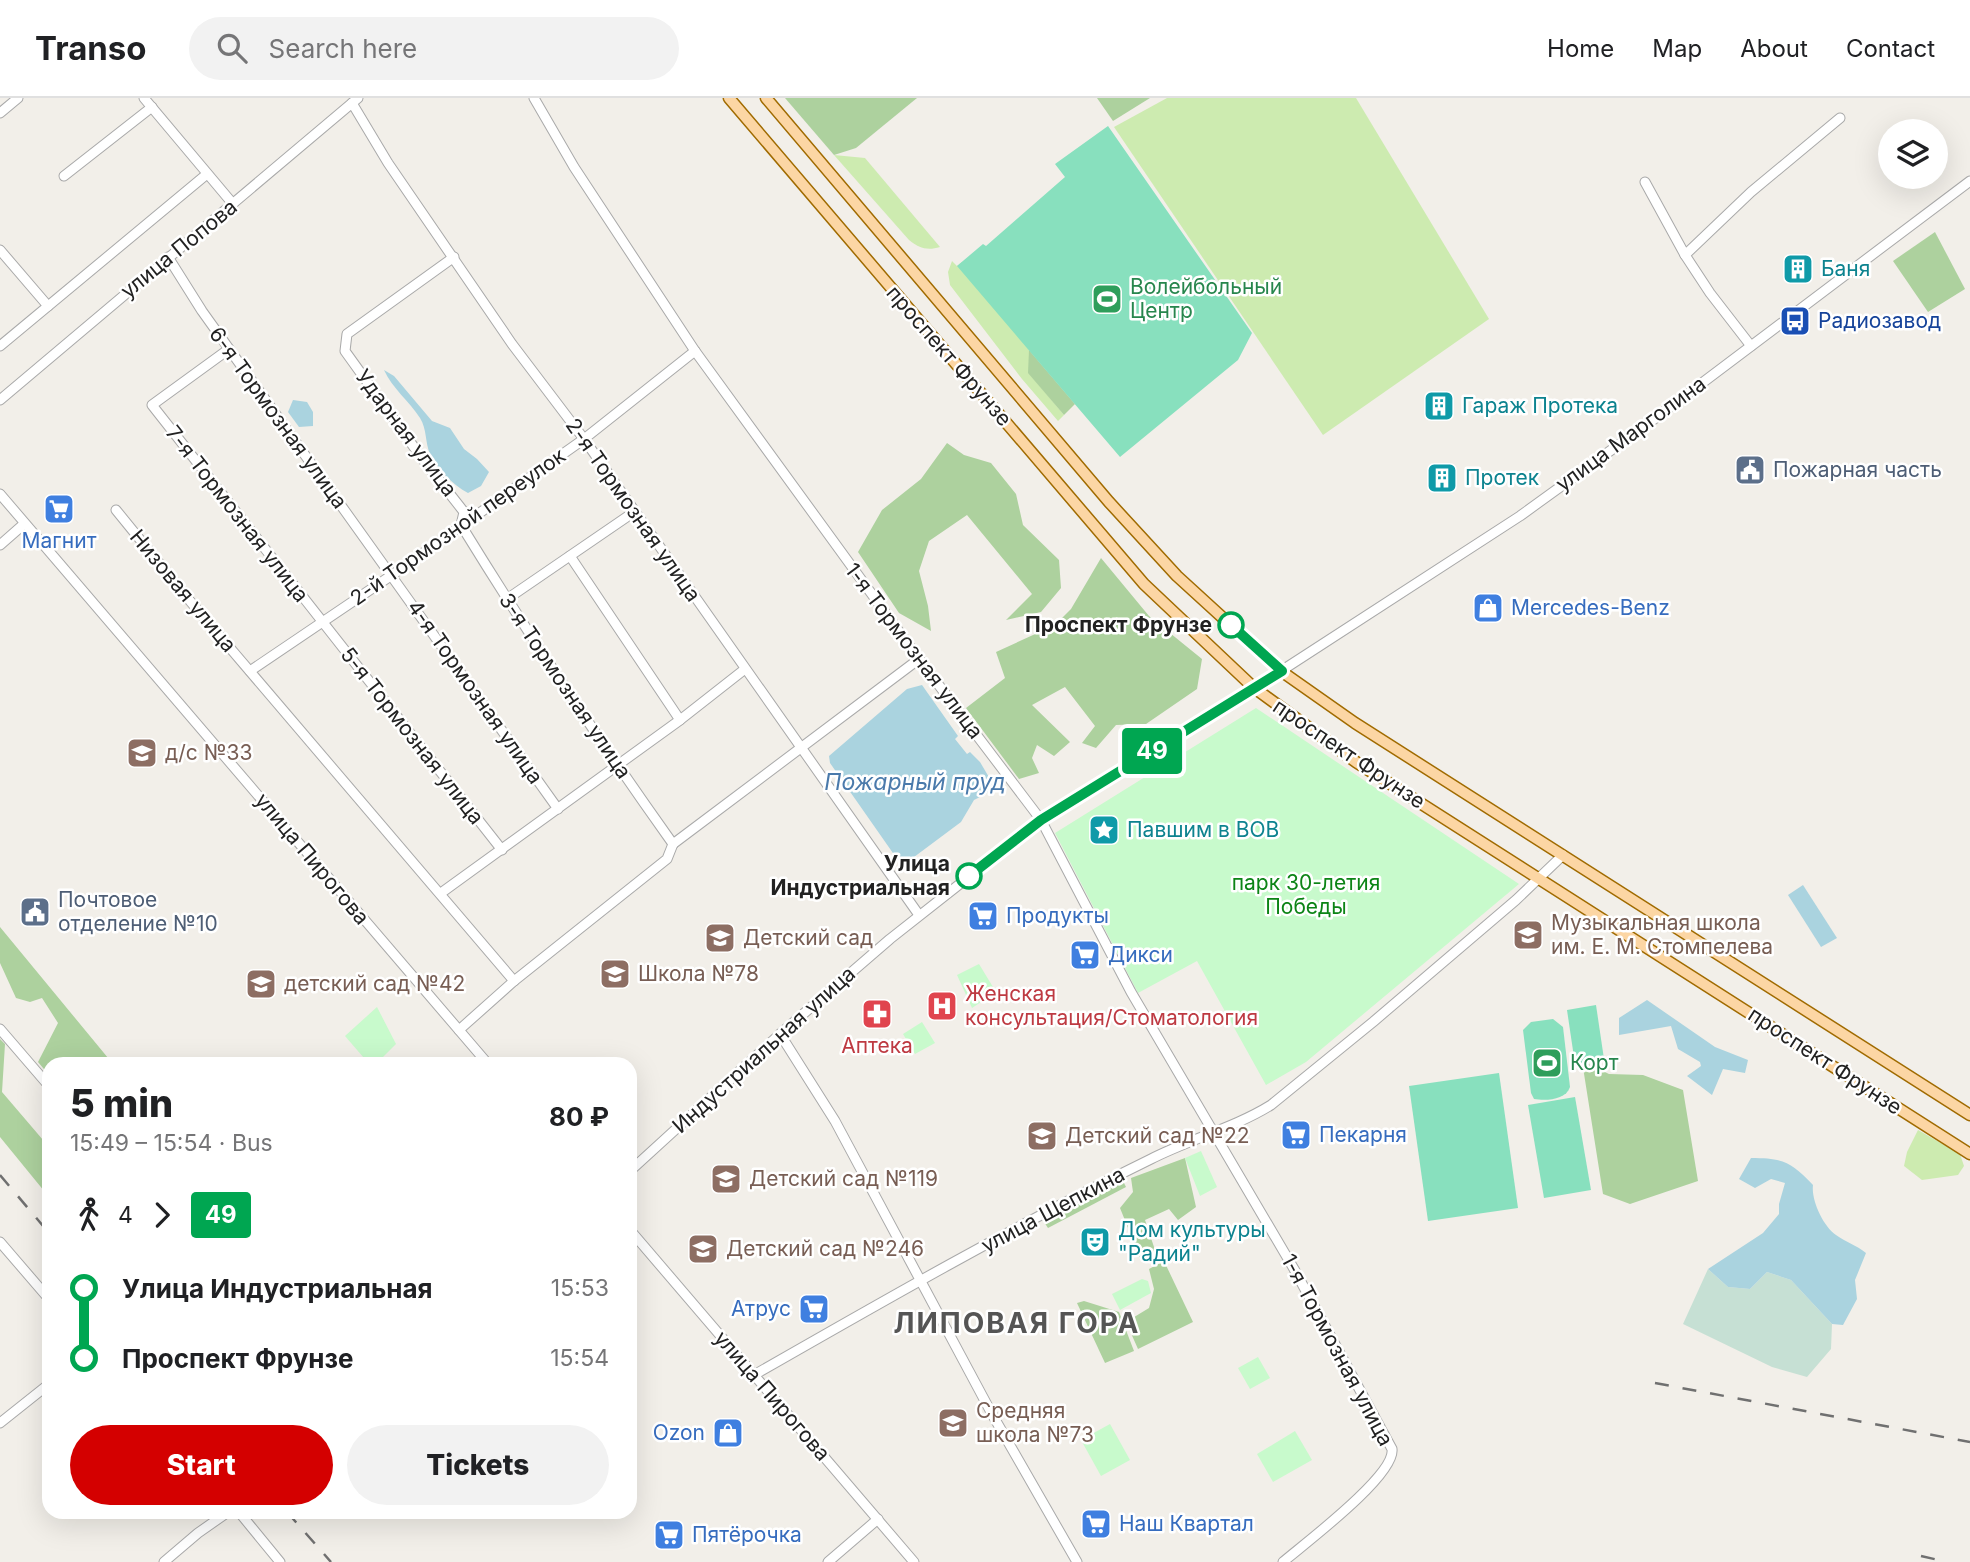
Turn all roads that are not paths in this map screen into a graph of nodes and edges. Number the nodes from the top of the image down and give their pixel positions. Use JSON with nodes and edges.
{"nodes":[{"id":1,"x":18,"y":98,"type":"edge"},
{"id":2,"x":144,"y":98,"type":"edge"},
{"id":3,"x":534,"y":98,"type":"edge"},
{"id":4,"x":729,"y":98,"type":"edge"},
{"id":5,"x":766,"y":98,"type":"edge"},
{"id":6,"x":355,"y":101,"type":"edge"},
{"id":7,"x":152,"y":107,"type":"junction"},
{"id":8,"x":0,"y":113,"type":"edge"},
{"id":9,"x":1840,"y":118,"type":"dead end"},
{"id":10,"x":207,"y":174,"type":"junction"},
{"id":11,"x":64,"y":176,"type":"dead end"},
{"id":12,"x":1970,"y":181,"type":"edge"},
{"id":13,"x":1645,"y":182,"type":"dead end"},
{"id":14,"x":233,"y":204,"type":"junction"},
{"id":15,"x":0,"y":250,"type":"edge"},
{"id":16,"x":1685,"y":255,"type":"junction"},
{"id":17,"x":168,"y":257,"type":"junction"},
{"id":18,"x":454,"y":257,"type":"junction"},
{"id":19,"x":48,"y":306,"type":"junction"},
{"id":20,"x":0,"y":346,"type":"edge"},
{"id":21,"x":1751,"y":346,"type":"junction"},
{"id":22,"x":229,"y":349,"type":"junction"},
{"id":23,"x":695,"y":351,"type":"junction"},
{"id":24,"x":0,"y":400,"type":"edge"},
{"id":25,"x":584,"y":439,"type":"junction"},
{"id":26,"x":0,"y":494,"type":"edge"},
{"id":27,"x":116,"y":510,"type":"dead end"},
{"id":28,"x":634,"y":512,"type":"junction"},
{"id":29,"x":24,"y":524,"type":"junction"},
{"id":30,"x":461,"y":525,"type":"junction"},
{"id":31,"x":0,"y":545,"type":"edge"},
{"id":32,"x":570,"y":556,"type":"junction"},
{"id":33,"x":392,"y":575,"type":"junction"},
{"id":34,"x":507,"y":599,"type":"junction"},
{"id":35,"x":323,"y":622,"type":"junction"},
{"id":36,"x":919,"y":659,"type":"junction"},
{"id":37,"x":745,"y":669,"type":"junction"},
{"id":38,"x":250,"y":671,"type":"junction"},
{"id":39,"x":1282,"y":671,"type":"junction"},
{"id":40,"x":1253,"y":687,"type":"junction"},
{"id":41,"x":680,"y":720,"type":"junction"},
{"id":42,"x":802,"y":747,"type":"junction"},
{"id":43,"x":617,"y":766,"type":"junction"},
{"id":44,"x":558,"y":808,"type":"junction"},
{"id":45,"x":1041,"y":820,"type":"junction"},
{"id":46,"x":673,"y":844,"type":"junction"},
{"id":47,"x":502,"y":850,"type":"junction"},
{"id":48,"x":1563,"y":855,"type":"junction"},
{"id":49,"x":1540,"y":880,"type":"junction"},
{"id":50,"x":441,"y":894,"type":"junction"},
{"id":51,"x":919,"y":915,"type":"junction"},
{"id":52,"x":514,"y":981,"type":"junction"},
{"id":53,"x":0,"y":1029,"type":"edge"},
{"id":54,"x":459,"y":1030,"type":"junction"},
{"id":55,"x":780,"y":1034,"type":"junction"},
{"id":56,"x":482,"y":1057,"type":"edge"},
{"id":57,"x":42,"y":1078,"type":"edge"},
{"id":58,"x":1970,"y":1115,"type":"edge"},
{"id":59,"x":1212,"y":1132,"type":"junction"},
{"id":60,"x":1970,"y":1153,"type":"edge"},
{"id":61,"x":637,"y":1165,"type":"edge"},
{"id":62,"x":637,"y":1238,"type":"edge"},
{"id":63,"x":0,"y":1242,"type":"edge"},
{"id":64,"x":922,"y":1281,"type":"junction"},
{"id":65,"x":42,"y":1291,"type":"edge"},
{"id":66,"x":754,"y":1375,"type":"junction"},
{"id":67,"x":42,"y":1390,"type":"edge"},
{"id":68,"x":0,"y":1423,"type":"edge"},
{"id":69,"x":218,"y":1519,"type":"edge"},
{"id":70,"x":245,"y":1519,"type":"edge"},
{"id":71,"x":878,"y":1519,"type":"junction"},
{"id":72,"x":164,"y":1562,"type":"edge"},
{"id":73,"x":280,"y":1562,"type":"edge"},
{"id":74,"x":828,"y":1562,"type":"edge"},
{"id":75,"x":914,"y":1562,"type":"edge"},
{"id":76,"x":1077,"y":1562,"type":"edge"},
{"id":77,"x":1283,"y":1562,"type":"edge"}],
"edges":[{"from":1,"to":8,"type":"street"},
{"from":2,"to":7,"type":"street"},
{"from":3,"to":23,"type":"street","name":"1-я Тормозная улица"},
{"from":4,"to":40,"type":"main road","name":"проспект Фрунзе"},
{"from":5,"to":39,"type":"main road","name":"проспект Фрунзе"},
{"from":6,"to":14,"type":"street","name":"улица Попова"},
{"from":6,"to":18,"type":"street","name":"2-я Тормозная улица"},
{"from":7,"to":10,"type":"street"},
{"from":7,"to":11,"type":"street"},
{"from":9,"to":16,"type":"street"},
{"from":10,"to":14,"type":"street"},
{"from":10,"to":19,"type":"street","name":"улица Попова"},
{"from":12,"to":21,"type":"street","name":"улица Марголина"},
{"from":13,"to":16,"type":"street"},
{"from":14,"to":17,"type":"street","name":"улица Попова"},
{"from":15,"to":19,"type":"street"},
{"from":16,"to":21,"type":"street"},
{"from":17,"to":22,"type":"street","name":"6-я Тормозная улица"},
{"from":17,"to":24,"type":"street","name":"улица Попова"},
{"from":18,"to":25,"type":"street","name":"2-я Тормозная улица"},
{"from":18,"to":30,"type":"street","name":"Ударная улица"},
{"from":19,"to":20,"type":"street","name":"улица Попова"},
{"from":21,"to":39,"type":"street","name":"улица Марголина"},
{"from":22,"to":33,"type":"street","name":"6-я Тормозная улица"},
{"from":22,"to":35,"type":"street","name":"7-я Тормозная улица"},
{"from":23,"to":25,"type":"street","name":"2-й Тормозной переулок"},
{"from":23,"to":36,"type":"street","name":"1-я Тормозная улица"},
{"from":25,"to":28,"type":"street","name":"2-я Тормозная улица"},
{"from":25,"to":30,"type":"street","name":"2-й Тормозной переулок"},
{"from":26,"to":29,"type":"street","name":"улица Пирогова"},
{"from":27,"to":38,"type":"street","name":"Низовая улица"},
{"from":28,"to":32,"type":"street"},
{"from":28,"to":37,"type":"street","name":"2-я Тормозная улица"},
{"from":29,"to":31,"type":"street"},
{"from":29,"to":54,"type":"street","name":"улица Пирогова"},
{"from":30,"to":33,"type":"street","name":"2-й Тормозной переулок"},
{"from":30,"to":34,"type":"street","name":"3-я Тормозная улица"},
{"from":32,"to":34,"type":"street"},
{"from":32,"to":41,"type":"street"},
{"from":33,"to":35,"type":"street","name":"2-й Тормозной переулок"},
{"from":33,"to":44,"type":"street","name":"4-я Тормозная улица"},
{"from":34,"to":43,"type":"street","name":"3-я Тормозная улица"},
{"from":35,"to":38,"type":"street","name":"2-й Тормозной переулок"},
{"from":35,"to":47,"type":"street","name":"5-я Тормозная улица"},
{"from":36,"to":42,"type":"street"},
{"from":36,"to":45,"type":"street","name":"1-я Тормозная улица"},
{"from":37,"to":41,"type":"street"},
{"from":37,"to":42,"type":"street","name":"2-я Тормозная улица"},
{"from":38,"to":50,"type":"street"},
{"from":39,"to":40,"type":"street","name":"Индустриальная улица"},
{"from":39,"to":48,"type":"main road","name":"проспект Фрунзе"},
{"from":40,"to":45,"type":"street","name":"Индустриальная улица"},
{"from":40,"to":49,"type":"main road","name":"проспект Фрунзе"},
{"from":41,"to":43,"type":"street"},
{"from":42,"to":46,"type":"street"},
{"from":42,"to":51,"type":"street","name":"2-я Тормозная улица"},
{"from":43,"to":44,"type":"street"},
{"from":43,"to":46,"type":"street","name":"3-я Тормозная улица"},
{"from":44,"to":47,"type":"street"},
{"from":45,"to":51,"type":"street","name":"Индустриальная улица"},
{"from":45,"to":59,"type":"street","name":"1-я Тормозная улица"},
{"from":46,"to":52,"type":"street"},
{"from":47,"to":50,"type":"street"},
{"from":48,"to":49,"type":"street","name":"улица Щепкина"},
{"from":48,"to":58,"type":"main road","name":"проспект Фрунзе"},
{"from":49,"to":59,"type":"street","name":"улица Щепкина"},
{"from":49,"to":60,"type":"main road","name":"проспект Фрунзе"},
{"from":50,"to":52,"type":"street"},
{"from":51,"to":55,"type":"street","name":"Индустриальная улица"},
{"from":52,"to":54,"type":"street"},
{"from":53,"to":57,"type":"street"},
{"from":54,"to":56,"type":"street","name":"улица Пирогова"},
{"from":55,"to":61,"type":"street","name":"Индустриальная улица"},
{"from":55,"to":64,"type":"street"},
{"from":59,"to":64,"type":"street","name":"улица Щепкина"},
{"from":59,"to":77,"type":"street","name":"1-я Тормозная улица"},
{"from":62,"to":66,"type":"street","name":"улица Пирогова"},
{"from":63,"to":65,"type":"street"},
{"from":64,"to":66,"type":"street","name":"улица Щепкина"},
{"from":64,"to":76,"type":"street"},
{"from":66,"to":71,"type":"street","name":"улица Пирогова"},
{"from":67,"to":68,"type":"street"},
{"from":69,"to":72,"type":"street"},
{"from":70,"to":73,"type":"street"},
{"from":71,"to":74,"type":"street"},
{"from":71,"to":75,"type":"street","name":"улица Пирогова"}]}
